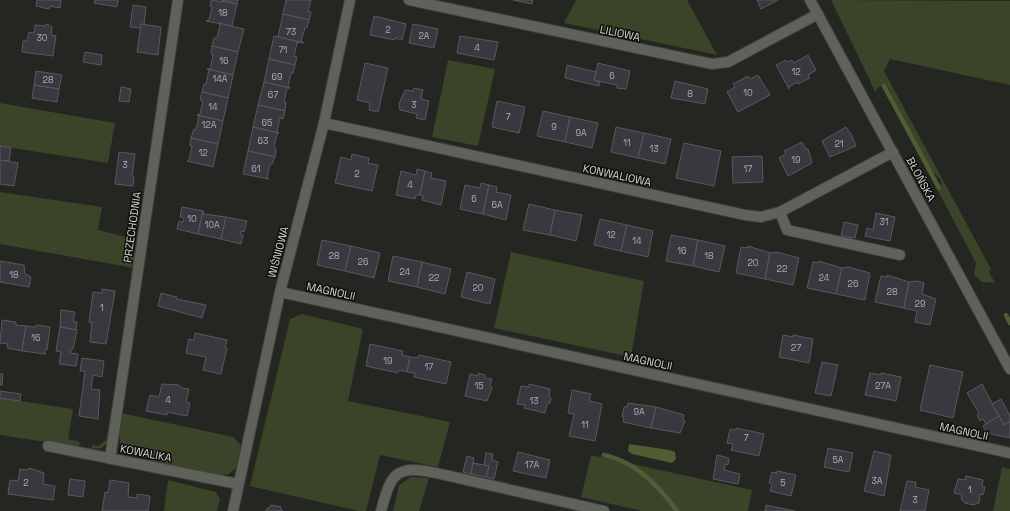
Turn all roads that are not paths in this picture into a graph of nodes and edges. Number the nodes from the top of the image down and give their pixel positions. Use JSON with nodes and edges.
{"nodes":[{"id":1,"x":178,"y":0,"type":"edge"},
{"id":2,"x":350,"y":0,"type":"edge"},
{"id":3,"x":409,"y":0,"type":"edge"},
{"id":4,"x":810,"y":0,"type":"edge"},
{"id":5,"x":818,"y":14,"type":"junction"},
{"id":6,"x":324,"y":124,"type":"junction"},
{"id":7,"x":893,"y":152,"type":"junction"},
{"id":8,"x":780,"y":212,"type":"junction"},
{"id":9,"x":900,"y":255,"type":"dead end"},
{"id":10,"x":280,"y":292,"type":"junction"},
{"id":11,"x":1010,"y":369,"type":"edge"},
{"id":12,"x":48,"y":446,"type":"dead end"},
{"id":13,"x":1010,"y":453,"type":"edge"},
{"id":14,"x":110,"y":458,"type":"junction"},
{"id":15,"x":238,"y":484,"type":"junction"},
{"id":16,"x":233,"y":511,"type":"edge"},
{"id":17,"x":381,"y":511,"type":"edge"},
{"id":18,"x":604,"y":511,"type":"edge"}],
"edges":[{"from":1,"to":14,"type":"street","name":"PRZECHODNIA"},
{"from":2,"to":6,"type":"street","name":"WIŚNIOWA"},
{"from":3,"to":5,"type":"street","name":"LILIOWA"},
{"from":4,"to":5,"type":"street","name":"BŁOŃSKA"},
{"from":5,"to":7,"type":"street","name":"BŁOŃSKA"},
{"from":6,"to":8,"type":"street","name":"KONWALIOWA"},
{"from":6,"to":10,"type":"street","name":"WIŚNIOWA"},
{"from":7,"to":8,"type":"street","name":"KONWALIOWA"},
{"from":7,"to":11,"type":"street","name":"BŁOŃSKA"},
{"from":8,"to":9,"type":"street"},
{"from":10,"to":13,"type":"street","name":"MAGNOLII"},
{"from":10,"to":15,"type":"street","name":"WIŚNIOWA"},
{"from":12,"to":14,"type":"street","name":"KOWALIKA"},
{"from":14,"to":15,"type":"street","name":"KOWALIKA"},
{"from":15,"to":16,"type":"street","name":"WIŚNIOWA"},
{"from":17,"to":18,"type":"street"}]}
